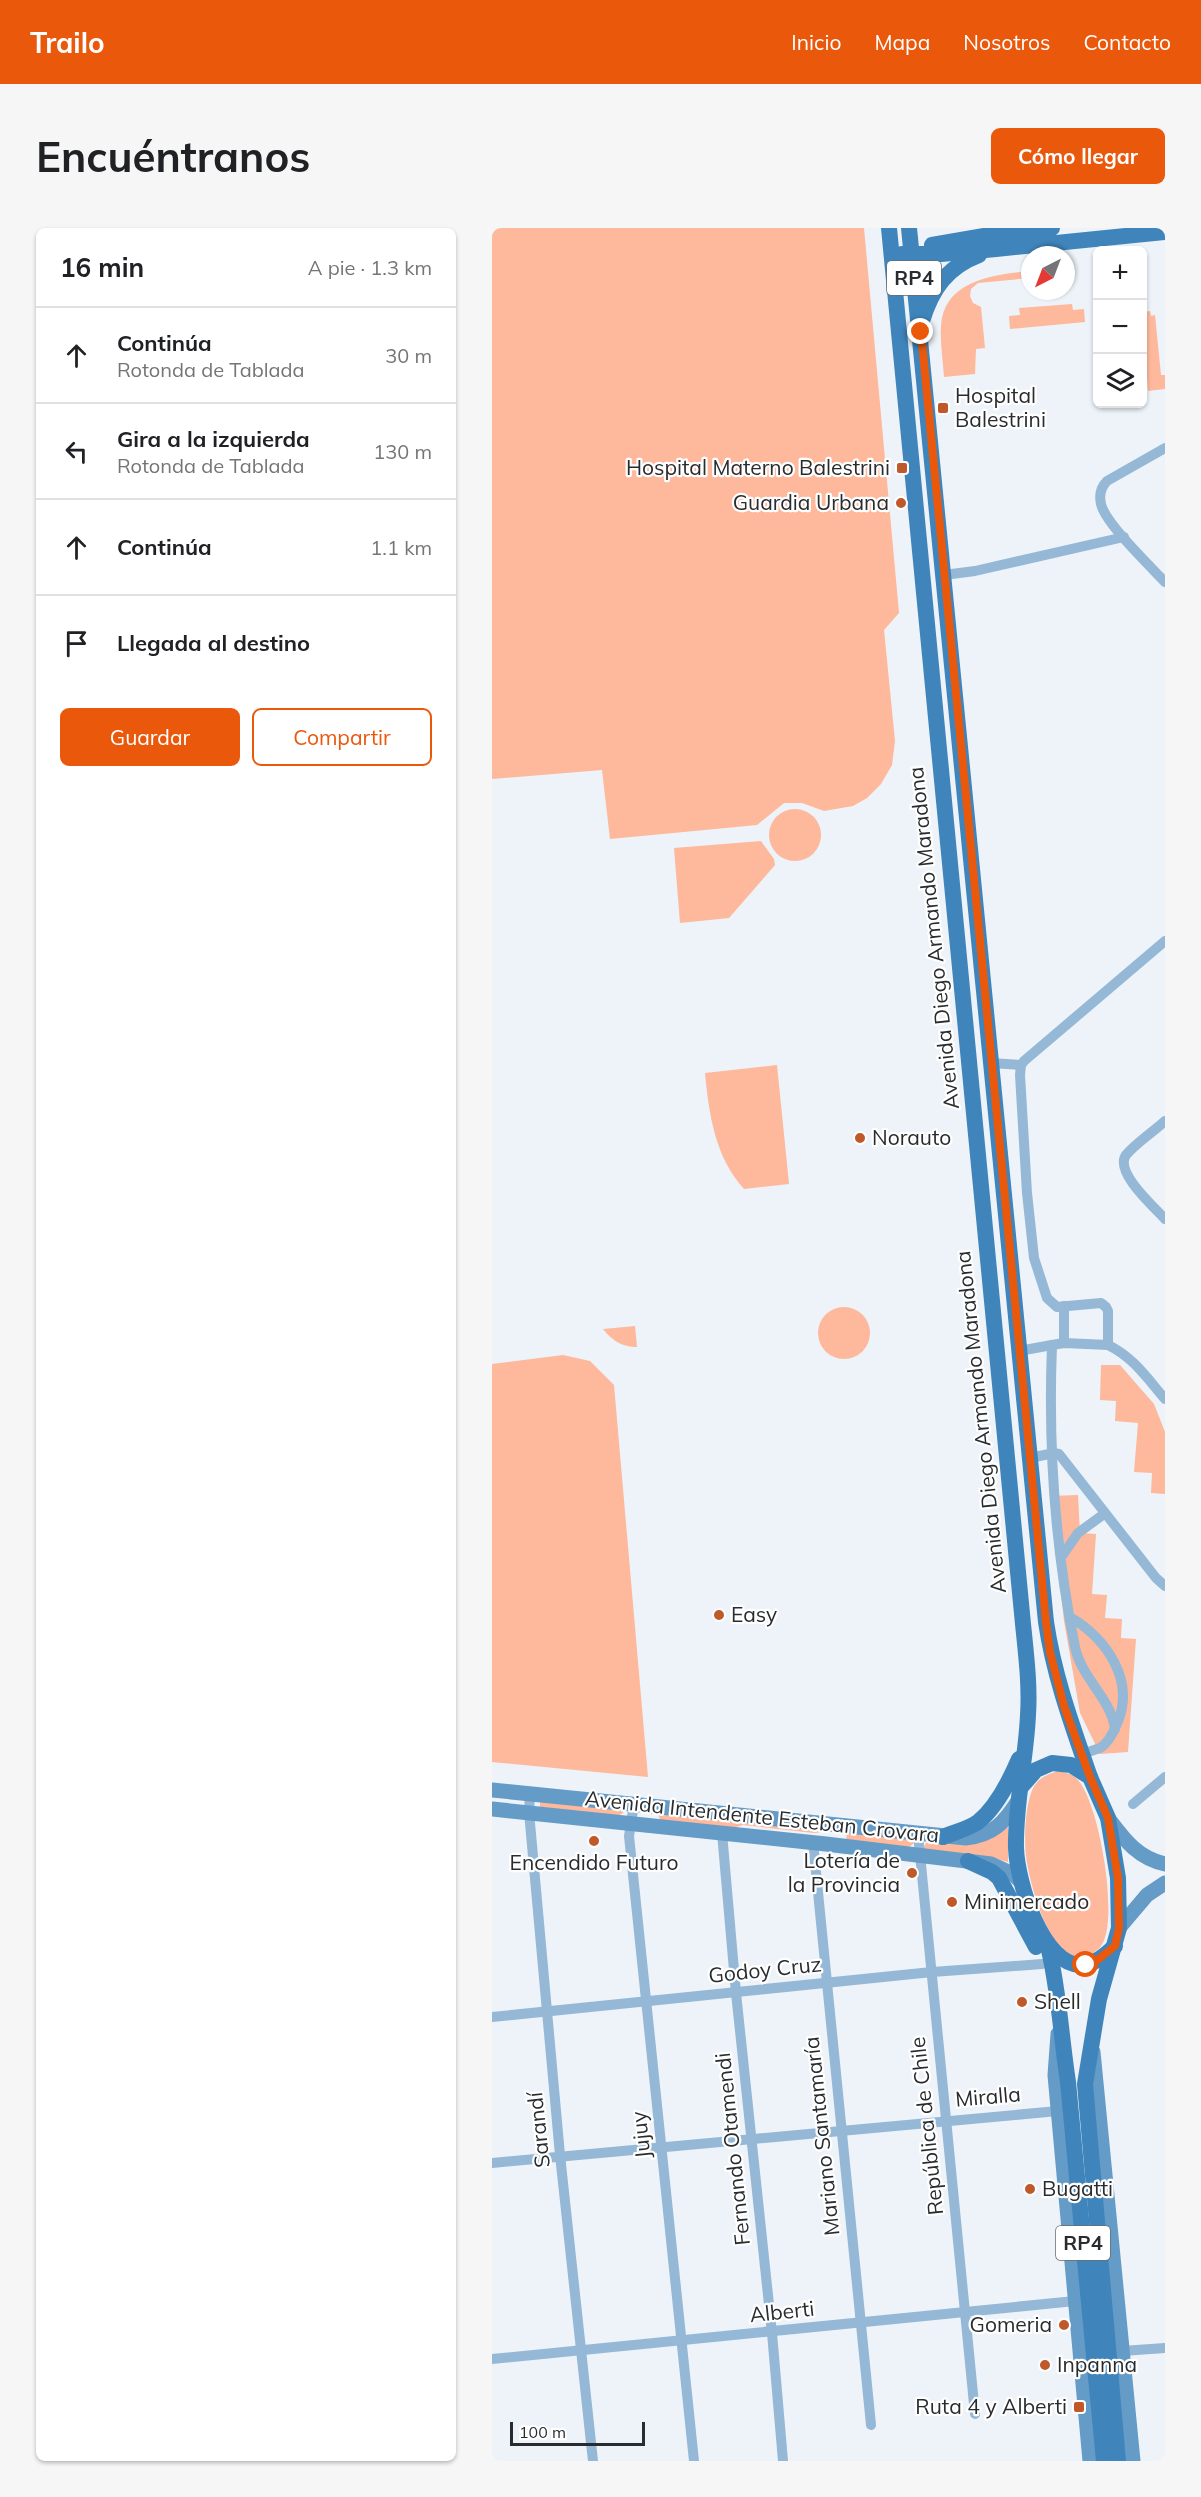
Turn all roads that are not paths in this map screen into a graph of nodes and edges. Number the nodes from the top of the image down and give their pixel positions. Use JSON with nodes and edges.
{"nodes":[{"id":1,"x":889,"y":228,"type":"edge"},
{"id":2,"x":909,"y":228,"type":"edge"},
{"id":3,"x":948,"y":228,"type":"edge"},
{"id":4,"x":1052,"y":228,"type":"edge"},
{"id":5,"x":1165,"y":232,"type":"edge"},
{"id":6,"x":996,"y":242,"type":"junction"},
{"id":7,"x":912,"y":253,"type":"junction"},
{"id":8,"x":892,"y":255,"type":"junction"},
{"id":9,"x":920,"y":327,"type":"junction"},
{"id":10,"x":1165,"y":448,"type":"edge"},
{"id":11,"x":1124,"y":537,"type":"junction"},
{"id":12,"x":944,"y":575,"type":"junction"},
{"id":13,"x":1165,"y":582,"type":"edge"},
{"id":14,"x":1165,"y":941,"type":"edge"},
{"id":15,"x":991,"y":1063,"type":"junction"},
{"id":16,"x":1021,"y":1065,"type":"junction"},
{"id":17,"x":1165,"y":1121,"type":"edge"},
{"id":18,"x":1165,"y":1219,"type":"edge"},
{"id":19,"x":1064,"y":1306,"type":"junction"},
{"id":20,"x":1064,"y":1343,"type":"junction"},
{"id":21,"x":1052,"y":1345,"type":"junction"},
{"id":22,"x":1108,"y":1345,"type":"junction"},
{"id":23,"x":1019,"y":1351,"type":"junction"},
{"id":24,"x":1165,"y":1399,"type":"edge"},
{"id":25,"x":1054,"y":1453,"type":"junction"},
{"id":26,"x":1030,"y":1458,"type":"junction"},
{"id":27,"x":1104,"y":1514,"type":"junction"},
{"id":28,"x":1062,"y":1557,"type":"junction"},
{"id":29,"x":1165,"y":1586,"type":"edge"},
{"id":30,"x":1070,"y":1617,"type":"junction"},
{"id":31,"x":1115,"y":1729,"type":"junction"},
{"id":32,"x":1082,"y":1754,"type":"junction"},
{"id":33,"x":1090,"y":1777,"type":"junction"},
{"id":34,"x":1165,"y":1777,"type":"edge"},
{"id":35,"x":1018,"y":1785,"type":"junction"},
{"id":36,"x":492,"y":1791,"type":"edge"},
{"id":37,"x":530,"y":1794,"type":"junction"},
{"id":38,"x":634,"y":1804,"type":"junction"},
{"id":39,"x":1132,"y":1804,"type":"dead end"},
{"id":40,"x":492,"y":1809,"type":"edge"},
{"id":41,"x":529,"y":1812,"type":"junction"},
{"id":42,"x":1108,"y":1818,"type":"junction"},
{"id":43,"x":630,"y":1823,"type":"junction"},
{"id":44,"x":722,"y":1833,"type":"junction"},
{"id":45,"x":918,"y":1834,"type":"junction"},
{"id":46,"x":943,"y":1837,"type":"junction"},
{"id":47,"x":813,"y":1842,"type":"junction"},
{"id":48,"x":921,"y":1856,"type":"junction"},
{"id":49,"x":968,"y":1861,"type":"junction"},
{"id":50,"x":1165,"y":1863,"type":"edge"},
{"id":51,"x":1022,"y":1883,"type":"junction"},
{"id":52,"x":1165,"y":1883,"type":"edge"},
{"id":53,"x":1119,"y":1928,"type":"junction"},
{"id":54,"x":1048,"y":1946,"type":"junction"},
{"id":55,"x":1115,"y":1946,"type":"junction"},
{"id":56,"x":1042,"y":1964,"type":"junction"},
{"id":57,"x":932,"y":1972,"type":"junction"},
{"id":58,"x":826,"y":1983,"type":"junction"},
{"id":59,"x":736,"y":1993,"type":"junction"},
{"id":60,"x":646,"y":2002,"type":"junction"},
{"id":61,"x":547,"y":2011,"type":"junction"},
{"id":62,"x":492,"y":2017,"type":"edge"},
{"id":63,"x":1058,"y":2020,"type":"junction"},
{"id":64,"x":1092,"y":2037,"type":"junction"},
{"id":65,"x":1058,"y":2111,"type":"junction"},
{"id":66,"x":946,"y":2120,"type":"junction"},
{"id":67,"x":841,"y":2129,"type":"junction"},
{"id":68,"x":751,"y":2138,"type":"junction"},
{"id":69,"x":663,"y":2146,"type":"junction"},
{"id":70,"x":560,"y":2155,"type":"junction"},
{"id":71,"x":492,"y":2163,"type":"edge"},
{"id":72,"x":1075,"y":2301,"type":"junction"},
{"id":73,"x":966,"y":2313,"type":"junction"},
{"id":74,"x":861,"y":2322,"type":"junction"},
{"id":75,"x":772,"y":2333,"type":"junction"},
{"id":76,"x":681,"y":2341,"type":"junction"},
{"id":77,"x":1165,"y":2348,"type":"edge"},
{"id":78,"x":583,"y":2350,"type":"junction"},
{"id":79,"x":1122,"y":2351,"type":"junction"},
{"id":80,"x":492,"y":2359,"type":"edge"},
{"id":81,"x":975,"y":2414,"type":"dead end"},
{"id":82,"x":870,"y":2425,"type":"dead end"},
{"id":83,"x":593,"y":2461,"type":"edge"},
{"id":84,"x":694,"y":2461,"type":"edge"},
{"id":85,"x":783,"y":2461,"type":"edge"},
{"id":86,"x":1090,"y":2461,"type":"edge"},
{"id":87,"x":1104,"y":2461,"type":"edge"},
{"id":88,"x":1118,"y":2461,"type":"edge"},
{"id":89,"x":1133,"y":2461,"type":"edge"}],
"edges":[{"from":1,"to":8,"type":"main road","name":"Avenida Diego Armando Maradona","number":"RP4"},
{"from":2,"to":7,"type":"main road","name":"Avenida Diego Armando Maradona","number":"RP4"},
{"from":3,"to":6,"type":"main road"},
{"from":4,"to":6,"type":"main road"},
{"from":5,"to":6,"type":"main road"},
{"from":6,"to":7,"type":"main road"},
{"from":6,"to":9,"type":"main road"},
{"from":7,"to":8,"type":"main road"},
{"from":7,"to":9,"type":"main road","name":"Avenida Diego Armando Maradona","number":"RP4"},
{"from":8,"to":35,"type":"main road","name":"Avenida Diego Armando Maradona","number":"RP4"},
{"from":9,"to":12,"type":"main road","name":"Avenida Diego Armando Maradona","number":"RP4"},
{"from":10,"to":11,"type":"street"},
{"from":11,"to":12,"type":"street"},
{"from":11,"to":13,"type":"street"},
{"from":12,"to":15,"type":"main road","name":"Avenida Diego Armando Maradona","number":"RP4"},
{"from":14,"to":16,"type":"street"},
{"from":15,"to":16,"type":"street"},
{"from":15,"to":23,"type":"main road","name":"Avenida Diego Armando Maradona","number":"RP4"},
{"from":16,"to":19,"type":"street"},
{"from":17,"to":18,"type":"street"},
{"from":19,"to":20,"type":"street"},
{"from":19,"to":22,"type":"street"},
{"from":20,"to":21,"type":"street"},
{"from":20,"to":22,"type":"street"},
{"from":21,"to":23,"type":"street"},
{"from":21,"to":25,"type":"street"},
{"from":22,"to":24,"type":"street"},
{"from":23,"to":26,"type":"main road","name":"Avenida Diego Armando Maradona","number":"RP4"},
{"from":25,"to":26,"type":"street"},
{"from":25,"to":27,"type":"street"},
{"from":25,"to":28,"type":"street"},
{"from":26,"to":32,"type":"main road","name":"Avenida Diego Armando Maradona","number":"RP4"},
{"from":27,"to":28,"type":"street"},
{"from":27,"to":29,"type":"street"},
{"from":28,"to":30,"type":"street"},
{"from":30,"to":31,"type":"street"},
{"from":30,"to":31,"type":"street"},
{"from":31,"to":32,"type":"street"},
{"from":32,"to":33,"type":"main road","name":"Avenida Diego Armando Maradona","number":"RP4"},
{"from":33,"to":35,"type":"main road"},
{"from":33,"to":42,"type":"main road","number":"RP4"},
{"from":34,"to":39,"type":"street"},
{"from":35,"to":46,"type":"main road"},
{"from":35,"to":46,"type":"main road","name":"Avenida Intendente Esteban Crovara"},
{"from":35,"to":51,"type":"main road","number":"RP4"},
{"from":36,"to":37,"type":"main road","name":"Avenida Intendente Esteban Crovara"},
{"from":37,"to":38,"type":"main road","name":"Avenida Intendente Esteban Crovara"},
{"from":37,"to":41,"type":"street","name":"Sarandí"},
{"from":38,"to":43,"type":"street","name":"Jujuy"},
{"from":38,"to":45,"type":"main road","name":"Avenida Intendente Esteban Crovara"},
{"from":40,"to":41,"type":"main road","name":"Avenida Intendente Esteban Crovara"},
{"from":41,"to":43,"type":"main road","name":"Avenida Intendente Esteban Crovara"},
{"from":41,"to":61,"type":"street","name":"Sarandí"},
{"from":42,"to":50,"type":"main road"},
{"from":42,"to":53,"type":"main road","number":"RP4"},
{"from":43,"to":44,"type":"main road","name":"Avenida Intendente Esteban Crovara"},
{"from":43,"to":60,"type":"street","name":"Jujuy"},
{"from":44,"to":47,"type":"main road","name":"Avenida Intendente Esteban Crovara"},
{"from":44,"to":59,"type":"street","name":"Fernando Otamendi"},
{"from":45,"to":46,"type":"main road","name":"Avenida Intendente Esteban Crovara"},
{"from":45,"to":48,"type":"street","name":"República de Chile"},
{"from":47,"to":48,"type":"main road","name":"Avenida Intendente Esteban Crovara"},
{"from":47,"to":58,"type":"street","name":"Mariano Santamaría"},
{"from":48,"to":49,"type":"main road","name":"Avenida Intendente Esteban Crovara"},
{"from":48,"to":57,"type":"street","name":"República de Chile"},
{"from":49,"to":51,"type":"main road","name":"Avenida Intendente Esteban Crovara"},
{"from":49,"to":56,"type":"main road"},
{"from":51,"to":54,"type":"main road","number":"RP4"},
{"from":52,"to":53,"type":"main road"},
{"from":53,"to":55,"type":"main road","number":"RP4"},
{"from":54,"to":55,"type":"main road"},
{"from":54,"to":63,"type":"main road","number":"RP4"},
{"from":55,"to":64,"type":"main road","number":"RP4"},
{"from":56,"to":57,"type":"street","name":"Godoy Cruz"},
{"from":56,"to":63,"type":"main road"},
{"from":57,"to":58,"type":"street","name":"Godoy Cruz"},
{"from":57,"to":66,"type":"street","name":"República de Chile"},
{"from":58,"to":59,"type":"street","name":"Godoy Cruz"},
{"from":58,"to":67,"type":"street","name":"Mariano Santamaría"},
{"from":59,"to":60,"type":"street","name":"Godoy Cruz"},
{"from":59,"to":68,"type":"street","name":"Fernando Otamendi"},
{"from":60,"to":61,"type":"street","name":"Godoy Cruz"},
{"from":60,"to":69,"type":"street","name":"Jujuy"},
{"from":61,"to":62,"type":"street","name":"Godoy Cruz"},
{"from":61,"to":70,"type":"street","name":"Sarandí"},
{"from":63,"to":65,"type":"main road"},
{"from":63,"to":87,"type":"main road","number":"RP4"},
{"from":64,"to":79,"type":"main road"},
{"from":64,"to":88,"type":"main road","number":"RP4"},
{"from":65,"to":66,"type":"street","name":"Miralla"},
{"from":65,"to":72,"type":"main road"},
{"from":66,"to":67,"type":"street","name":"Miralla"},
{"from":66,"to":73,"type":"street","name":"República de Chile"},
{"from":67,"to":68,"type":"street","name":"Miralla"},
{"from":67,"to":74,"type":"street","name":"Mariano Santamaría"},
{"from":68,"to":69,"type":"street","name":"Miralla"},
{"from":68,"to":75,"type":"street","name":"Fernando Otamendi"},
{"from":69,"to":70,"type":"street","name":"Miralla"},
{"from":69,"to":76,"type":"street","name":"Jujuy"},
{"from":70,"to":71,"type":"street","name":"Miralla"},
{"from":70,"to":78,"type":"street","name":"Sarandí"},
{"from":72,"to":73,"type":"street","name":"Alberti"},
{"from":72,"to":86,"type":"main road"},
{"from":73,"to":74,"type":"street","name":"Alberti"},
{"from":73,"to":81,"type":"street","name":"República de Chile"},
{"from":74,"to":75,"type":"street","name":"Alberti"},
{"from":74,"to":82,"type":"street","name":"Mariano Santamaría"},
{"from":75,"to":76,"type":"street","name":"Alberti"},
{"from":75,"to":85,"type":"street","name":"Fernando Otamendi"},
{"from":76,"to":78,"type":"street","name":"Alberti"},
{"from":76,"to":84,"type":"street","name":"Jujuy"},
{"from":77,"to":79,"type":"street"},
{"from":78,"to":80,"type":"street","name":"Alberti"},
{"from":78,"to":83,"type":"street","name":"Sarandí"},
{"from":79,"to":89,"type":"main road"}]}
